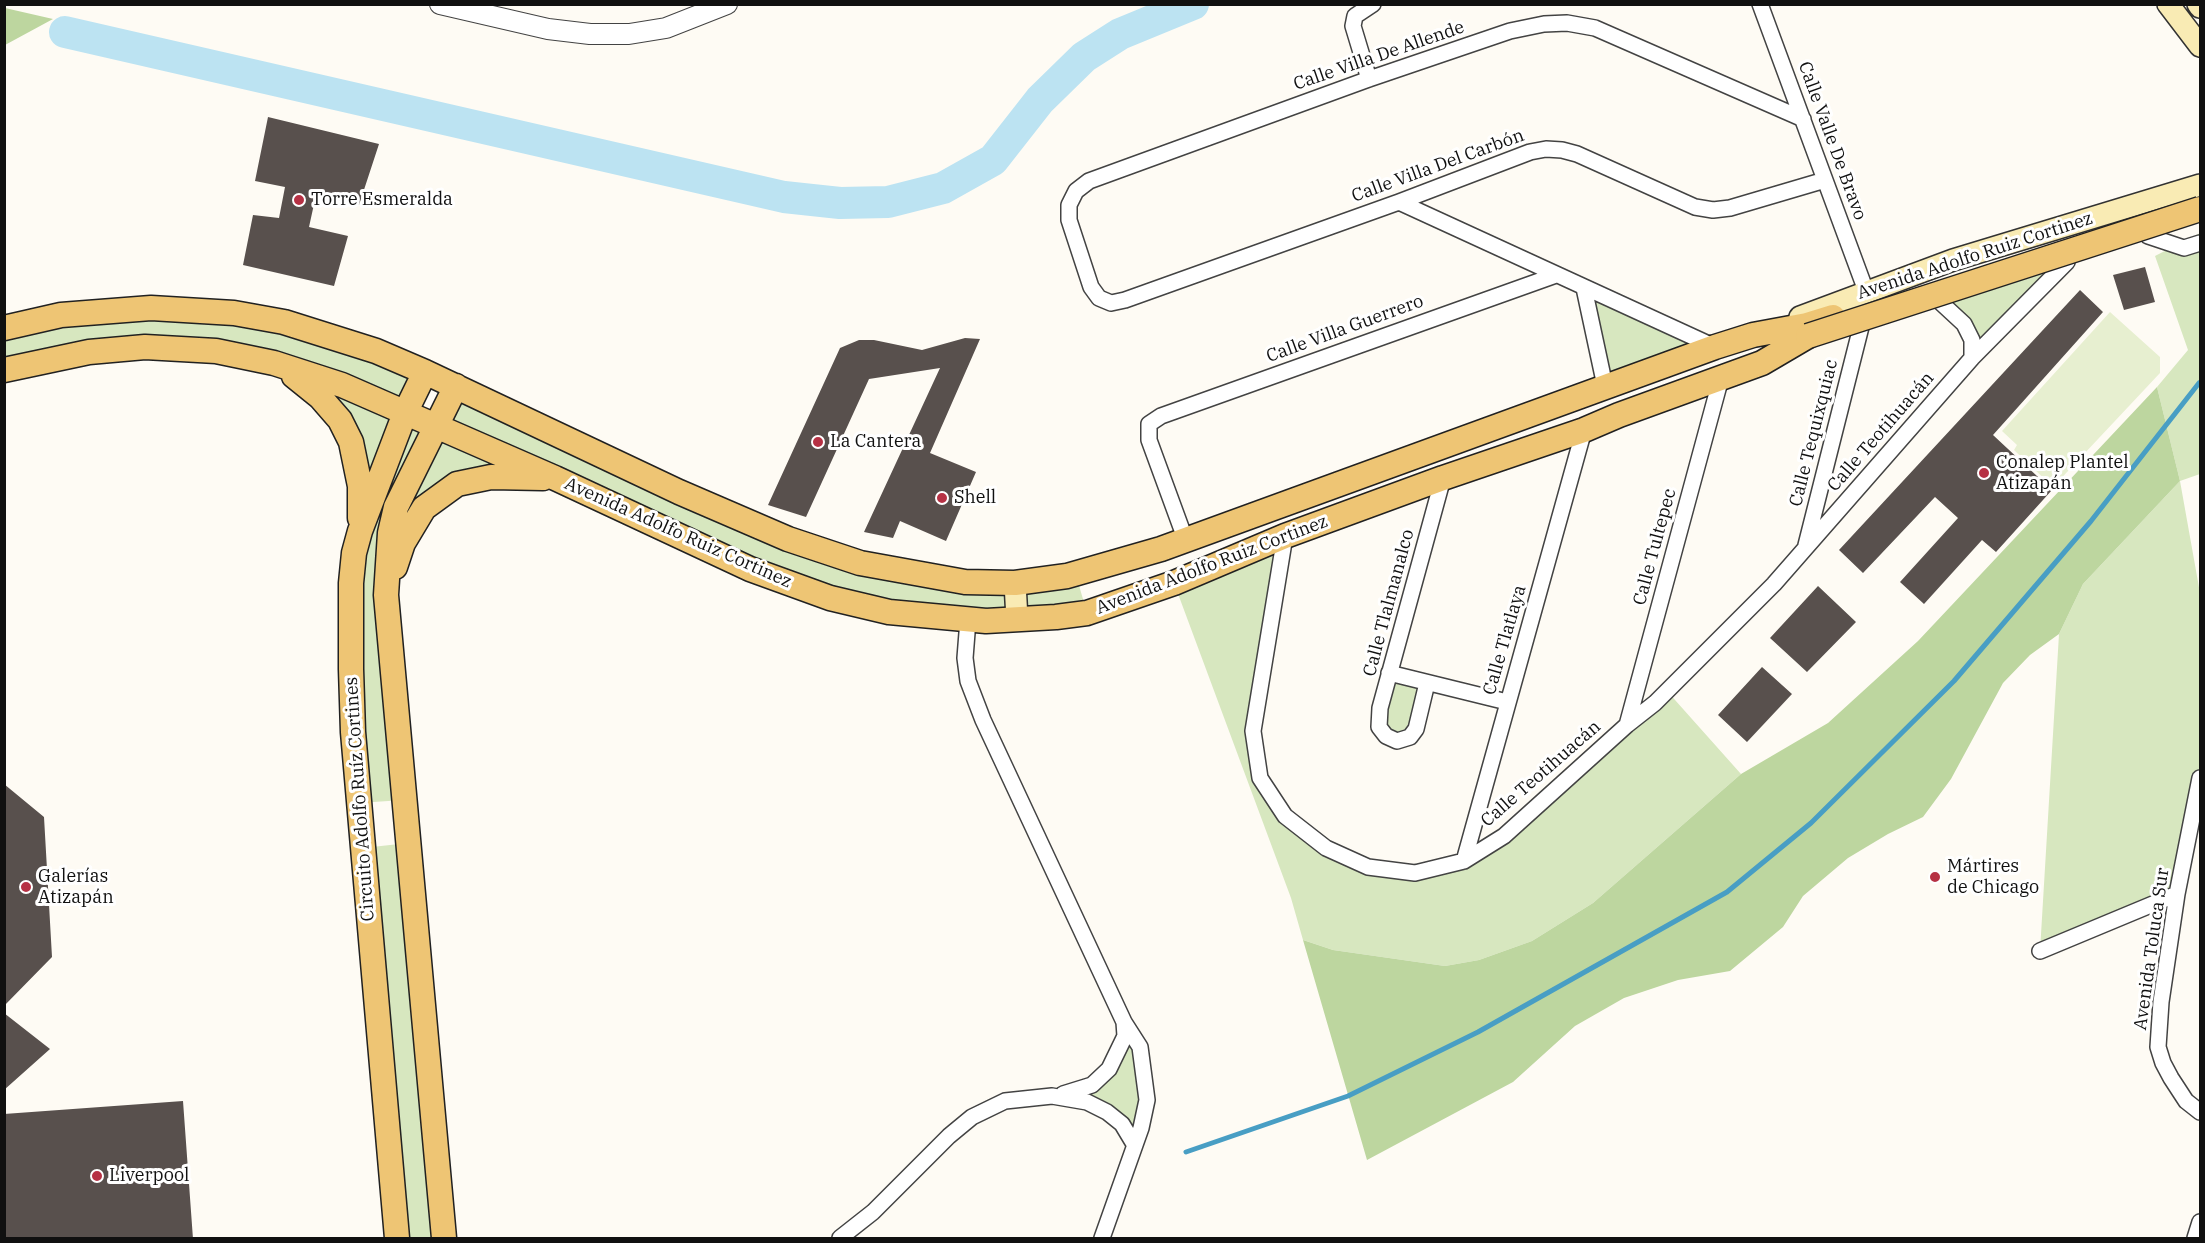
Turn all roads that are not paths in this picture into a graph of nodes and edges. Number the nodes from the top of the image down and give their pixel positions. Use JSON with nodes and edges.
{"nodes":[{"id":1,"x":440,"y":4,"type":"edge"},
{"id":2,"x":727,"y":4,"type":"edge"},
{"id":3,"x":1373,"y":4,"type":"edge"},
{"id":4,"x":1760,"y":4,"type":"edge"},
{"id":5,"x":2168,"y":4,"type":"edge"},
{"id":6,"x":2200,"y":46,"type":"edge"},
{"id":7,"x":1369,"y":79,"type":"junction"},
{"id":8,"x":1803,"y":119,"type":"junction"},
{"id":9,"x":1825,"y":180,"type":"junction"},
{"id":10,"x":2200,"y":185,"type":"edge"},
{"id":11,"x":2200,"y":199,"type":"edge"},
{"id":12,"x":1399,"y":202,"type":"junction"},
{"id":13,"x":2200,"y":204,"type":"edge"},
{"id":14,"x":2200,"y":209,"type":"edge"},
{"id":15,"x":2200,"y":219,"type":"edge"},
{"id":16,"x":2148,"y":236,"type":"junction"},
{"id":17,"x":2200,"y":243,"type":"edge"},
{"id":18,"x":2067,"y":262,"type":"junction"},
{"id":19,"x":2028,"y":274,"type":"junction"},
{"id":20,"x":1556,"y":275,"type":"junction"},
{"id":21,"x":1584,"y":288,"type":"junction"},
{"id":22,"x":1866,"y":291,"type":"junction"},
{"id":23,"x":1099,"y":298,"type":"joint"},
{"id":24,"x":1936,"y":299,"type":"junction"},
{"id":25,"x":1861,"y":327,"type":"junction"},
{"id":26,"x":4,"y":328,"type":"edge"},
{"id":27,"x":1807,"y":330,"type":"junction"},
{"id":28,"x":1753,"y":335,"type":"junction"},
{"id":29,"x":1715,"y":347,"type":"junction"},
{"id":30,"x":1972,"y":358,"type":"junction"},
{"id":31,"x":274,"y":363,"type":"junction"},
{"id":32,"x":1762,"y":363,"type":"junction"},
{"id":33,"x":4,"y":370,"type":"edge"},
{"id":34,"x":425,"y":372,"type":"junction"},
{"id":35,"x":1721,"y":378,"type":"junction"},
{"id":36,"x":456,"y":386,"type":"junction"},
{"id":37,"x":1605,"y":386,"type":"junction"},
{"id":38,"x":405,"y":413,"type":"junction"},
{"id":39,"x":436,"y":426,"type":"junction"},
{"id":40,"x":1584,"y":430,"type":"junction"},
{"id":41,"x":555,"y":478,"type":"junction"},
{"id":42,"x":1443,"y":478,"type":"junction"},
{"id":43,"x":360,"y":531,"type":"junction"},
{"id":44,"x":1285,"y":536,"type":"junction"},
{"id":45,"x":1186,"y":541,"type":"junction"},
{"id":46,"x":1805,"y":549,"type":"junction"},
{"id":47,"x":1067,"y":576,"type":"junction"},
{"id":48,"x":1015,"y":583,"type":"junction"},
{"id":49,"x":386,"y":595,"type":"junction"},
{"id":50,"x":1076,"y":614,"type":"junction"},
{"id":51,"x":1017,"y":619,"type":"junction"},
{"id":52,"x":968,"y":620,"type":"junction"},
{"id":53,"x":1389,"y":673,"type":"junction"},
{"id":54,"x":1427,"y":682,"type":"junction"},
{"id":55,"x":1508,"y":702,"type":"junction"},
{"id":56,"x":1627,"y":725,"type":"junction"},
{"id":57,"x":2200,"y":778,"type":"edge"},
{"id":58,"x":1464,"y":861,"type":"junction"},
{"id":59,"x":2177,"y":894,"type":"junction"},
{"id":60,"x":2040,"y":951,"type":"dead end"},
{"id":61,"x":1124,"y":1022,"type":"junction"},
{"id":62,"x":1052,"y":1096,"type":"junction"},
{"id":63,"x":2200,"y":1112,"type":"edge"},
{"id":64,"x":1134,"y":1144,"type":"junction"},
{"id":65,"x":2200,"y":1222,"type":"edge"},
{"id":66,"x":397,"y":1239,"type":"edge"},
{"id":67,"x":444,"y":1239,"type":"edge"},
{"id":68,"x":840,"y":1239,"type":"edge"},
{"id":69,"x":1102,"y":1239,"type":"edge"},
{"id":70,"x":2195,"y":1239,"type":"edge"}],
"edges":[{"from":1,"to":2,"type":"street"},
{"from":3,"to":7,"type":"street"},
{"from":4,"to":8,"type":"street","name":"Calle Valle De Bravo"},
{"from":5,"to":6,"type":"main road"},
{"from":7,"to":8,"type":"street","name":"Calle Villa De Allende"},
{"from":7,"to":23,"type":"street","name":"Calle Villa De Allende"},
{"from":8,"to":9,"type":"street","name":"Calle Valle De Bravo"},
{"from":9,"to":12,"type":"street","name":"Calle Villa Del Carbón"},
{"from":9,"to":22,"type":"street","name":"Calle Valle De Bravo"},
{"from":10,"to":22,"type":"main road","name":"Avenida Adolfo Ruiz Cortinez"},
{"from":11,"to":27,"type":"main road","name":"Avenida Adolfo Ruiz Cortinez"},
{"from":12,"to":20,"type":"street"},
{"from":12,"to":23,"type":"street","name":"Calle Villa Del Carbón"},
{"from":13,"to":19,"type":"main road"},
{"from":14,"to":27,"type":"main road","name":"Avenida Adolfo Ruiz Cortinez","bridge":true},
{"from":15,"to":16,"type":"main road","name":"Avenida Adolfo Ruiz Cortinez"},
{"from":16,"to":17,"type":"street"},
{"from":16,"to":18,"type":"main road","name":"Avenida Adolfo Ruiz Cortinez"},
{"from":18,"to":19,"type":"main road","name":"Avenida Adolfo Ruiz Cortinez"},
{"from":18,"to":30,"type":"street","name":"Calle Teotihuacán"},
{"from":19,"to":24,"type":"main road","name":"Avenida Adolfo Ruiz Cortinez"},
{"from":20,"to":21,"type":"street"},
{"from":20,"to":45,"type":"street","name":"Calle Villa Guerrero"},
{"from":21,"to":29,"type":"street"},
{"from":21,"to":37,"type":"street"},
{"from":22,"to":28,"type":"main road","name":"Avenida Adolfo Ruiz Cortinez"},
{"from":24,"to":25,"type":"main road","name":"Avenida Adolfo Ruiz Cortinez"},
{"from":24,"to":30,"type":"street"},
{"from":25,"to":32,"type":"main road","name":"Avenida Adolfo Ruiz Cortinez"},
{"from":25,"to":46,"type":"street","name":"Calle Tequixquiac"},
{"from":26,"to":34,"type":"main road","name":"Avenida Adolfo Ruiz Cortinez"},
{"from":27,"to":28,"type":"main road","name":"Avenida Adolfo Ruiz Cortinez"},
{"from":27,"to":32,"type":"main road","name":"Avenida Adolfo Ruiz Cortinez"},
{"from":28,"to":29,"type":"main road","name":"Avenida Adolfo Ruiz Cortinez"},
{"from":29,"to":37,"type":"main road","name":"Avenida Adolfo Ruiz Cortinez"},
{"from":30,"to":46,"type":"street","name":"Calle Teotihuacán"},
{"from":31,"to":33,"type":"main road","name":"Avenida Adolfo Ruiz Cortinez"},
{"from":31,"to":38,"type":"main road","name":"Avenida Adolfo Ruiz Cortinez"},
{"from":31,"to":43,"type":"main road"},
{"from":32,"to":35,"type":"main road","name":"Avenida Adolfo Ruiz Cortinez"},
{"from":34,"to":36,"type":"main road","name":"Avenida Adolfo Ruiz Cortinez"},
{"from":34,"to":38,"type":"main road","name":"Circuito Adolfo Ruíz Cortines"},
{"from":35,"to":40,"type":"main road","name":"Avenida Adolfo Ruiz Cortinez"},
{"from":35,"to":56,"type":"street","name":"Calle Tultepec"},
{"from":36,"to":39,"type":"main road"},
{"from":36,"to":48,"type":"main road","name":"Avenida Adolfo Ruiz Cortinez"},
{"from":37,"to":45,"type":"main road","name":"Avenida Adolfo Ruiz Cortinez"},
{"from":38,"to":39,"type":"main road","name":"Avenida Adolfo Ruiz Cortinez"},
{"from":38,"to":43,"type":"main road","name":"Circuito Adolfo Ruíz Cortines"},
{"from":39,"to":41,"type":"main road","name":"Avenida Adolfo Ruiz Cortinez"},
{"from":39,"to":49,"type":"main road"},
{"from":40,"to":42,"type":"main road","name":"Avenida Adolfo Ruiz Cortinez"},
{"from":40,"to":55,"type":"street","name":"Calle Tlatlaya"},
{"from":41,"to":49,"type":"main road"},
{"from":41,"to":52,"type":"main road","name":"Avenida Adolfo Ruiz Cortinez"},
{"from":42,"to":44,"type":"main road","name":"Avenida Adolfo Ruiz Cortinez"},
{"from":42,"to":53,"type":"street","name":"Calle Tlalmanalco"},
{"from":43,"to":66,"type":"main road","name":"Circuito Adolfo Ruíz Cortines"},
{"from":44,"to":50,"type":"main road","name":"Avenida Adolfo Ruiz Cortinez"},
{"from":44,"to":58,"type":"street","name":"Calle Teotihuacán"},
{"from":45,"to":47,"type":"main road","name":"Avenida Adolfo Ruiz Cortinez"},
{"from":46,"to":56,"type":"street","name":"Calle Teotihuacán"},
{"from":47,"to":48,"type":"main road","name":"Avenida Adolfo Ruiz Cortinez"},
{"from":47,"to":50,"type":"main road"},
{"from":48,"to":51,"type":"main road"},
{"from":49,"to":67,"type":"main road"},
{"from":50,"to":51,"type":"main road","name":"Avenida Adolfo Ruiz Cortinez"},
{"from":51,"to":52,"type":"main road","name":"Avenida Adolfo Ruiz Cortinez"},
{"from":52,"to":61,"type":"street"},
{"from":53,"to":54,"type":"street"},
{"from":53,"to":54,"type":"street","name":"Calle Tlalmanalco"},
{"from":54,"to":55,"type":"street"},
{"from":55,"to":58,"type":"street","name":"Calle Tlatlaya"},
{"from":56,"to":58,"type":"street","name":"Calle Teotihuacán"},
{"from":57,"to":59,"type":"street","name":"Avenida Toluca Sur"},
{"from":59,"to":60,"type":"street"},
{"from":59,"to":63,"type":"street","name":"Avenida Toluca Sur"},
{"from":61,"to":62,"type":"street"},
{"from":61,"to":64,"type":"street"},
{"from":62,"to":64,"type":"street"},
{"from":62,"to":68,"type":"street"},
{"from":64,"to":69,"type":"street"},
{"from":65,"to":70,"type":"street"}]}
